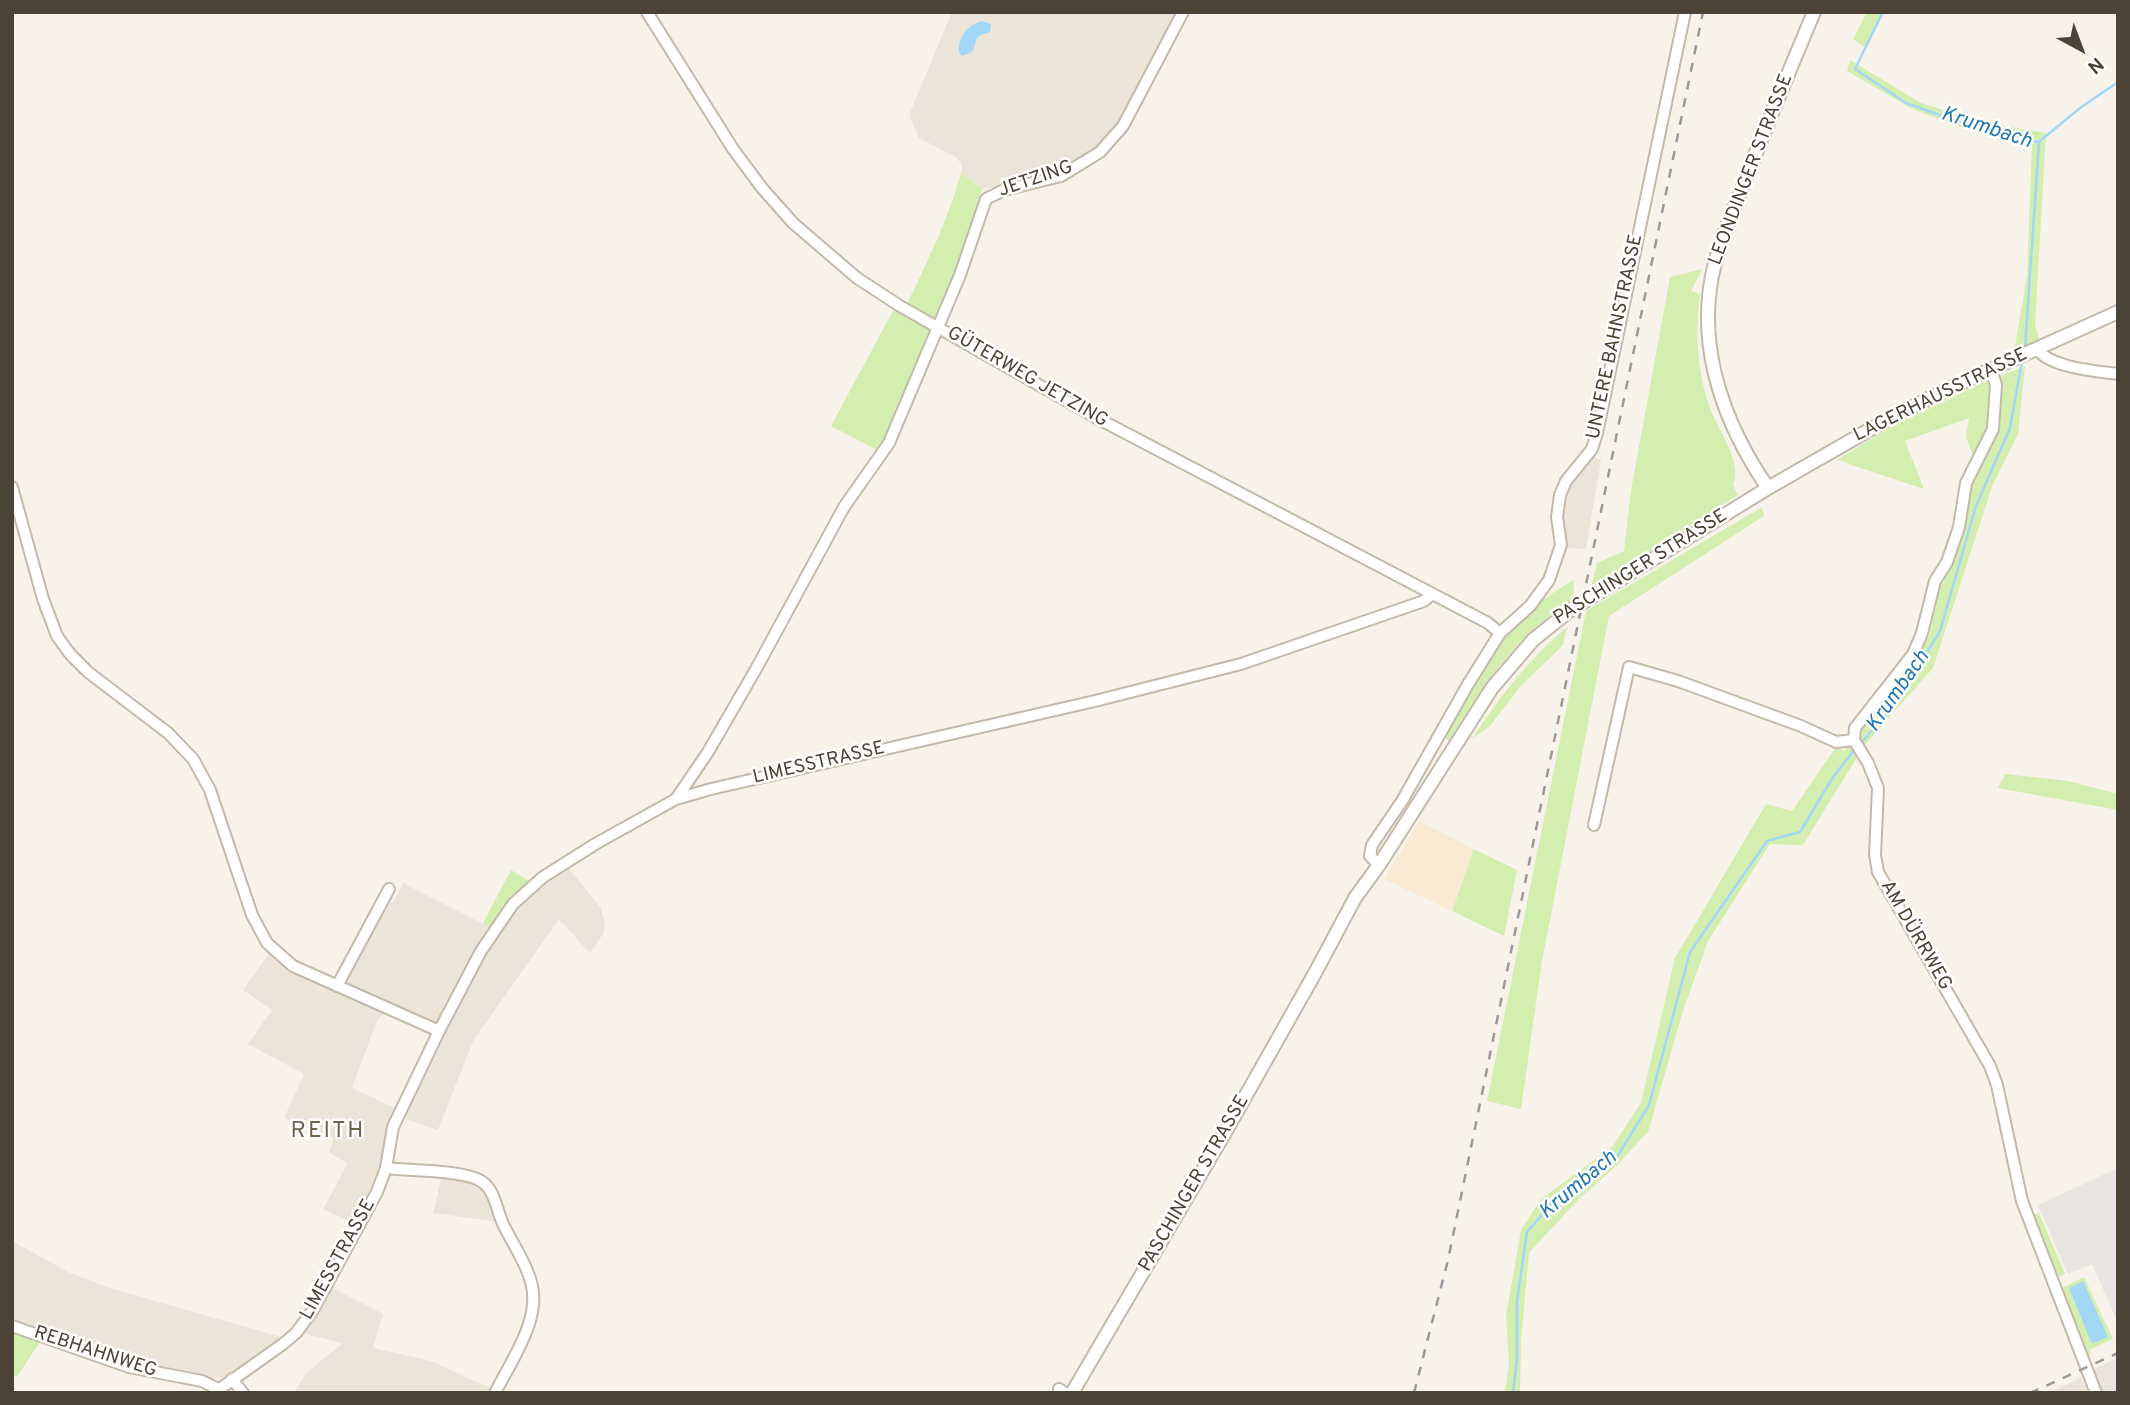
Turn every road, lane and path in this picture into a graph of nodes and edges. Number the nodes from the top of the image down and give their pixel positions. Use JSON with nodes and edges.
{"nodes":[{"id":1,"x":647,"y":12,"type":"edge"},
{"id":2,"x":1183,"y":12,"type":"edge"},
{"id":3,"x":1685,"y":12,"type":"edge"},
{"id":4,"x":1814,"y":12,"type":"edge"},
{"id":5,"x":2118,"y":312,"type":"edge"},
{"id":6,"x":939,"y":328,"type":"junction"},
{"id":7,"x":2031,"y":351,"type":"junction"},
{"id":8,"x":1991,"y":369,"type":"junction"},
{"id":9,"x":2118,"y":374,"type":"edge"},
{"id":10,"x":12,"y":487,"type":"edge"},
{"id":11,"x":1768,"y":488,"type":"junction"},
{"id":12,"x":1432,"y":594,"type":"junction"},
{"id":13,"x":1500,"y":633,"type":"junction"},
{"id":14,"x":1854,"y":740,"type":"junction"},
{"id":15,"x":676,"y":799,"type":"junction"},
{"id":16,"x":1594,"y":825,"type":"dead end"},
{"id":17,"x":1379,"y":864,"type":"junction"},
{"id":18,"x":388,"y":890,"type":"dead end"},
{"id":19,"x":337,"y":986,"type":"junction"},
{"id":20,"x":439,"y":1031,"type":"junction"},
{"id":21,"x":386,"y":1168,"type":"junction"},
{"id":22,"x":12,"y":1326,"type":"edge"},
{"id":23,"x":232,"y":1379,"type":"junction"},
{"id":24,"x":216,"y":1391,"type":"edge"},
{"id":25,"x":1065,"y":1392,"type":"edge"},
{"id":26,"x":243,"y":1393,"type":"edge"},
{"id":27,"x":495,"y":1393,"type":"edge"},
{"id":28,"x":2096,"y":1393,"type":"edge"}],
"edges":[{"from":1,"to":6,"type":"street","name":"GÜTERWEG JETZING"},
{"from":2,"to":6,"type":"street","name":"JETZING"},
{"from":3,"to":13,"type":"street","name":"UNTERE BAHNSTRASSE"},
{"from":4,"to":11,"type":"street","name":"LEONDINGER STRASSE"},
{"from":5,"to":7,"type":"street","name":"LAGERHAUSSTRASSE"},
{"from":6,"to":12,"type":"street","name":"GÜTERWEG JETZING"},
{"from":6,"to":15,"type":"street"},
{"from":7,"to":8,"type":"street","name":"LAGERHAUSSTRASSE"},
{"from":7,"to":9,"type":"street"},
{"from":8,"to":11,"type":"street","name":"LAGERHAUSSTRASSE"},
{"from":8,"to":14,"type":"street"},
{"from":10,"to":19,"type":"street"},
{"from":11,"to":17,"type":"street","name":"PASCHINGER STRASSE"},
{"from":12,"to":13,"type":"street","name":"GÜTERWEG JETZING"},
{"from":12,"to":15,"type":"street","name":"LIMESSTRASSE"},
{"from":13,"to":17,"type":"street","name":"UNTERE BAHNSTRASSE"},
{"from":14,"to":16,"type":"street"},
{"from":14,"to":28,"type":"street","name":"AM DÜRRWEG"},
{"from":15,"to":20,"type":"street","name":"LIMESSTRASSE"},
{"from":17,"to":25,"type":"street","name":"PASCHINGER STRASSE"},
{"from":18,"to":19,"type":"street"},
{"from":19,"to":20,"type":"street"},
{"from":20,"to":21,"type":"street","name":"LIMESSTRASSE"},
{"from":21,"to":23,"type":"street","name":"LIMESSTRASSE"},
{"from":21,"to":27,"type":"street"},
{"from":22,"to":24,"type":"street","name":"REBHAHNWEG"},
{"from":23,"to":24,"type":"street","name":"LIMESSTRASSE"},
{"from":23,"to":26,"type":"street"}]}
